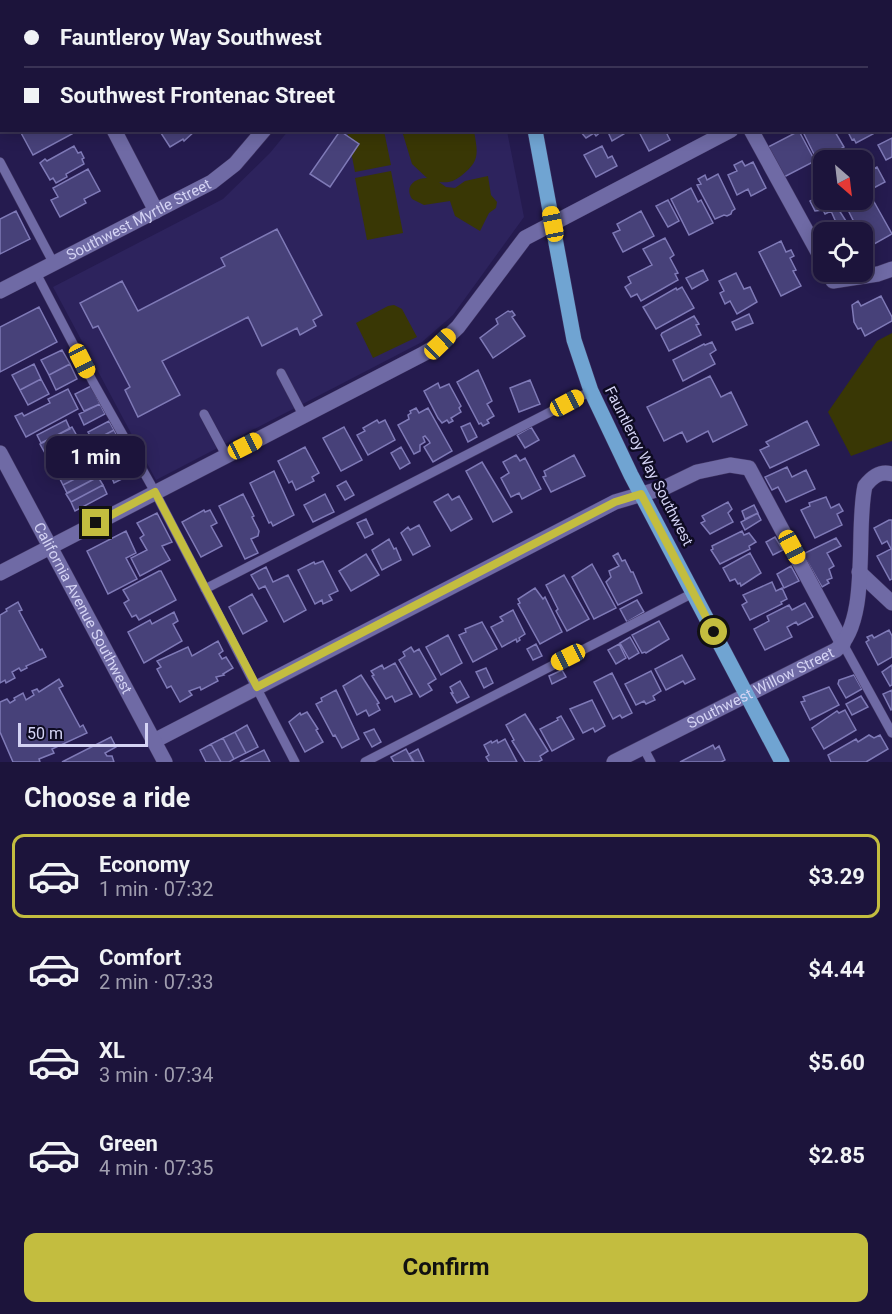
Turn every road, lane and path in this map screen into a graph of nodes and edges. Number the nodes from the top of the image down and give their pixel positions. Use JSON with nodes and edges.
{"nodes":[{"id":1,"x":115,"y":132,"type":"edge"},
{"id":2,"x":262,"y":132,"type":"edge"},
{"id":3,"x":535,"y":132,"type":"edge"},
{"id":4,"x":727,"y":132,"type":"edge"},
{"id":5,"x":752,"y":132,"type":"edge"},
{"id":6,"x":0,"y":162,"type":"edge"},
{"id":7,"x":156,"y":211,"type":"junction"},
{"id":8,"x":553,"y":224,"type":"junction"},
{"id":9,"x":813,"y":243,"type":"edge"},
{"id":10,"x":54,"y":264,"type":"junction"},
{"id":11,"x":892,"y":269,"type":"edge"},
{"id":12,"x":36,"y":273,"type":"junction"},
{"id":13,"x":873,"y":275,"type":"edge"},
{"id":14,"x":0,"y":291,"type":"edge"},
{"id":15,"x":281,"y":373,"type":"dead end"},
{"id":16,"x":591,"y":391,"type":"junction"},
{"id":17,"x":204,"y":414,"type":"dead end"},
{"id":18,"x":303,"y":416,"type":"junction"},
{"id":19,"x":0,"y":453,"type":"edge"},
{"id":20,"x":226,"y":455,"type":"junction"},
{"id":21,"x":892,"y":474,"type":"edge"},
{"id":22,"x":155,"y":492,"type":"junction"},
{"id":23,"x":641,"y":494,"type":"junction"},
{"id":24,"x":50,"y":546,"type":"junction"},
{"id":25,"x":859,"y":572,"type":"junction"},
{"id":26,"x":0,"y":573,"type":"edge"},
{"id":27,"x":205,"y":589,"type":"junction"},
{"id":28,"x":693,"y":593,"type":"junction"},
{"id":29,"x":892,"y":603,"type":"edge"},
{"id":30,"x":843,"y":644,"type":"junction"},
{"id":31,"x":257,"y":687,"type":"junction"},
{"id":32,"x":746,"y":694,"type":"junction"},
{"id":33,"x":892,"y":733,"type":"edge"},
{"id":34,"x":154,"y":741,"type":"junction"},
{"id":35,"x":643,"y":747,"type":"junction"},
{"id":36,"x":165,"y":762,"type":"edge"},
{"id":37,"x":295,"y":762,"type":"edge"},
{"id":38,"x":365,"y":762,"type":"edge"},
{"id":39,"x":614,"y":762,"type":"edge"},
{"id":40,"x":651,"y":762,"type":"edge"},
{"id":41,"x":782,"y":762,"type":"edge"}],
"edges":[{"from":1,"to":7,"type":"street"},
{"from":2,"to":7,"type":"street","name":"Southwest Myrtle Street"},
{"from":3,"to":8,"type":"main road","name":"Fauntleroy Way Southwest"},
{"from":4,"to":8,"type":"street"},
{"from":5,"to":9,"type":"street"},
{"from":6,"to":10,"type":"lane"},
{"from":7,"to":10,"type":"street","name":"Southwest Myrtle Street"},
{"from":8,"to":16,"type":"main road","name":"Fauntleroy Way Southwest"},
{"from":8,"to":18,"type":"street"},
{"from":10,"to":12,"type":"street","name":"Southwest Myrtle Street"},
{"from":11,"to":13,"type":"street"},
{"from":12,"to":14,"type":"street","name":"Southwest Myrtle Street"},
{"from":12,"to":22,"type":"lane"},
{"from":15,"to":18,"type":"lane"},
{"from":16,"to":23,"type":"main road","name":"Fauntleroy Way Southwest"},
{"from":16,"to":27,"type":"lane"},
{"from":17,"to":20,"type":"lane"},
{"from":18,"to":20,"type":"street"},
{"from":19,"to":24,"type":"street","name":"California Avenue Southwest"},
{"from":20,"to":22,"type":"street"},
{"from":21,"to":25,"type":"street","name":"Southwest Willow Street"},
{"from":22,"to":24,"type":"street"},
{"from":22,"to":27,"type":"lane"},
{"from":23,"to":28,"type":"main road","name":"Fauntleroy Way Southwest"},
{"from":23,"to":30,"type":"street"},
{"from":23,"to":31,"type":"street"},
{"from":24,"to":26,"type":"street"},
{"from":24,"to":34,"type":"street","name":"California Avenue Southwest"},
{"from":25,"to":29,"type":"street"},
{"from":25,"to":30,"type":"street","name":"Southwest Willow Street"},
{"from":27,"to":31,"type":"lane"},
{"from":28,"to":32,"type":"main road","name":"Fauntleroy Way Southwest"},
{"from":28,"to":38,"type":"lane"},
{"from":30,"to":32,"type":"street","name":"Southwest Willow Street"},
{"from":30,"to":33,"type":"lane"},
{"from":31,"to":34,"type":"street"},
{"from":31,"to":37,"type":"lane"},
{"from":32,"to":35,"type":"street","name":"Southwest Willow Street"},
{"from":32,"to":41,"type":"main road","name":"Fauntleroy Way Southwest"},
{"from":34,"to":36,"type":"street","name":"California Avenue Southwest"},
{"from":35,"to":39,"type":"street","name":"Southwest Willow Street"},
{"from":35,"to":40,"type":"lane"}]}
